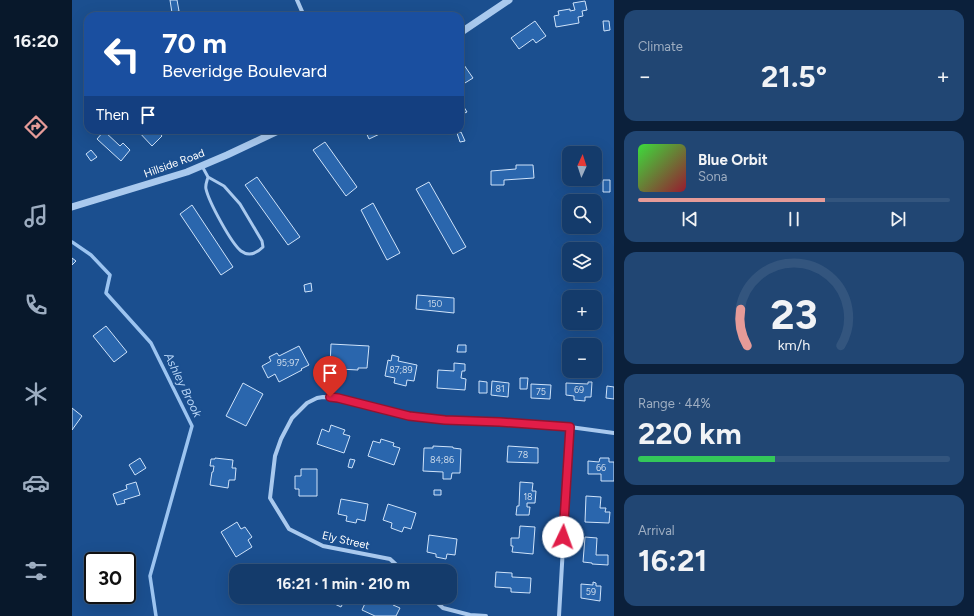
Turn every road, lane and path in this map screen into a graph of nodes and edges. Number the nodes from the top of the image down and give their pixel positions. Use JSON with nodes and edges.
{"nodes":[{"id":1,"x":297,"y":0,"type":"edge"},
{"id":2,"x":509,"y":0,"type":"edge"},
{"id":3,"x":302,"y":12,"type":"edge"},
{"id":4,"x":464,"y":29,"type":"edge"},
{"id":5,"x":272,"y":134,"type":"edge"},
{"id":6,"x":202,"y":166,"type":"junction"},
{"id":7,"x":208,"y":177,"type":"junction"},
{"id":8,"x":72,"y":207,"type":"edge"},
{"id":9,"x":570,"y":427,"type":"junction"},
{"id":10,"x":614,"y":433,"type":"edge"},
{"id":11,"x":396,"y":564,"type":"edge"},
{"id":12,"x":439,"y":604,"type":"edge"},
{"id":13,"x":486,"y":616,"type":"edge"},
{"id":14,"x":559,"y":616,"type":"edge"}],
"edges":[{"from":1,"to":3,"type":"street"},
{"from":2,"to":4,"type":"street"},
{"from":5,"to":6,"type":"street","name":"Hillside Road"},
{"from":6,"to":7,"type":"lane"},
{"from":6,"to":8,"type":"street","name":"Hillside Road"},
{"from":7,"to":7,"type":"lane"},
{"from":9,"to":10,"type":"street","name":"Ely Street"},
{"from":9,"to":11,"type":"street","name":"Ely Street"},
{"from":9,"to":14,"type":"street"},
{"from":12,"to":13,"type":"street"}]}
